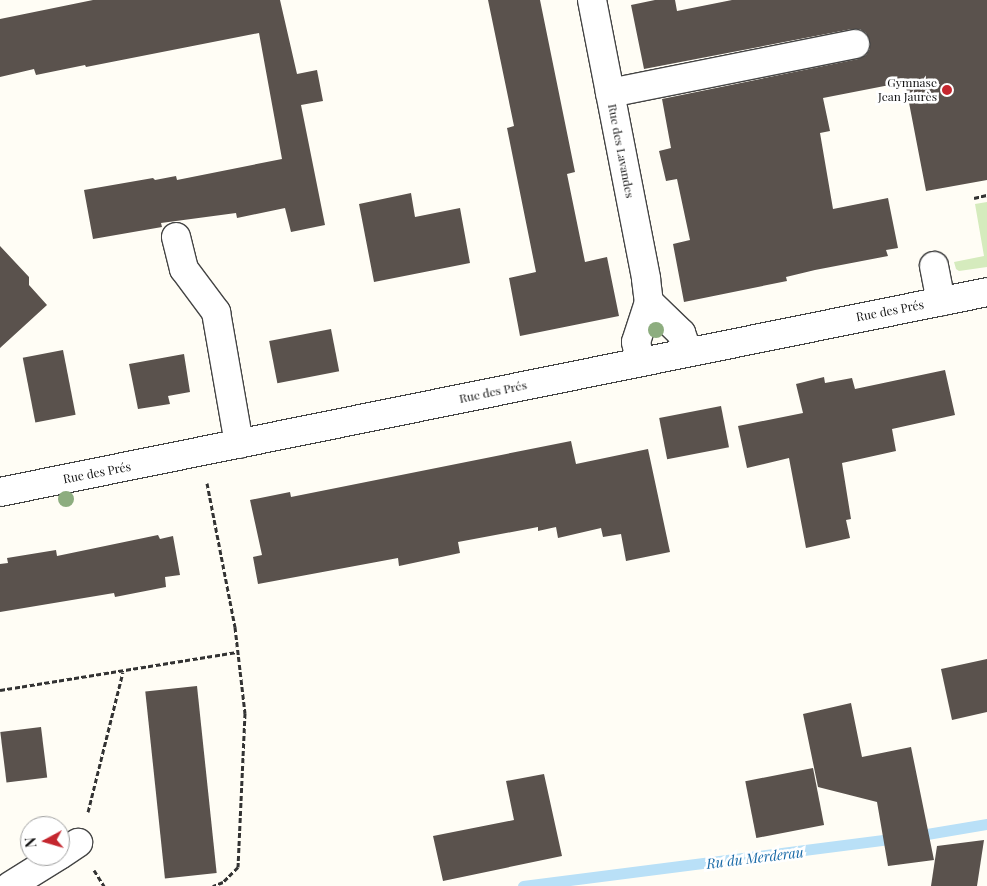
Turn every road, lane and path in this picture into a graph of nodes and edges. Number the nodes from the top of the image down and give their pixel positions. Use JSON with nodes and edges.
{"nodes":[{"id":1,"x":592,"y":0,"type":"edge"},
{"id":2,"x":855,"y":44,"type":"dead end"},
{"id":3,"x":610,"y":93,"type":"junction"},
{"id":4,"x":987,"y":195,"type":"edge"},
{"id":5,"x":974,"y":198,"type":"dead end"},
{"id":6,"x":176,"y":237,"type":"dead end"},
{"id":7,"x":934,"y":266,"type":"dead end"},
{"id":8,"x":987,"y":292,"type":"edge"},
{"id":9,"x":942,"y":301,"type":"junction"},
{"id":10,"x":649,"y":302,"type":"junction"},
{"id":11,"x":688,"y":352,"type":"junction"},
{"id":12,"x":640,"y":361,"type":"junction"},
{"id":13,"x":239,"y":444,"type":"junction"},
{"id":14,"x":209,"y":450,"type":"junction"},
{"id":15,"x":0,"y":492,"type":"edge"},
{"id":16,"x":237,"y":652,"type":"junction"},
{"id":17,"x":123,"y":672,"type":"junction"},
{"id":18,"x":0,"y":690,"type":"edge"},
{"id":19,"x":70,"y":841,"type":"edge"},
{"id":20,"x":42,"y":866,"type":"edge"},
{"id":21,"x":10,"y":886,"type":"edge"},
{"id":22,"x":213,"y":886,"type":"edge"}],
"edges":[{"from":1,"to":3,"type":"street","name":"Rue des Lavandes"},
{"from":2,"to":3,"type":"street"},
{"from":3,"to":10,"type":"street","name":"Rue des Lavandes"},
{"from":4,"to":5,"type":"path"},
{"from":6,"to":13,"type":"street"},
{"from":7,"to":9,"type":"street"},
{"from":8,"to":9,"type":"street","name":"Rue des Prés"},
{"from":9,"to":11,"type":"street","name":"Rue des Prés"},
{"from":10,"to":11,"type":"street"},
{"from":10,"to":12,"type":"street","name":"Rue des Lavandes"},
{"from":11,"to":12,"type":"street","name":"Rue des Prés"},
{"from":12,"to":13,"type":"street","name":"Rue des Prés"},
{"from":13,"to":14,"type":"street","name":"Rue des Prés"},
{"from":14,"to":15,"type":"street","name":"Rue des Prés"},
{"from":14,"to":16,"type":"path"},
{"from":16,"to":17,"type":"path"},
{"from":16,"to":22,"type":"path"},
{"from":17,"to":18,"type":"path"},
{"from":17,"to":19,"type":"path"},
{"from":20,"to":21,"type":"street"}]}
